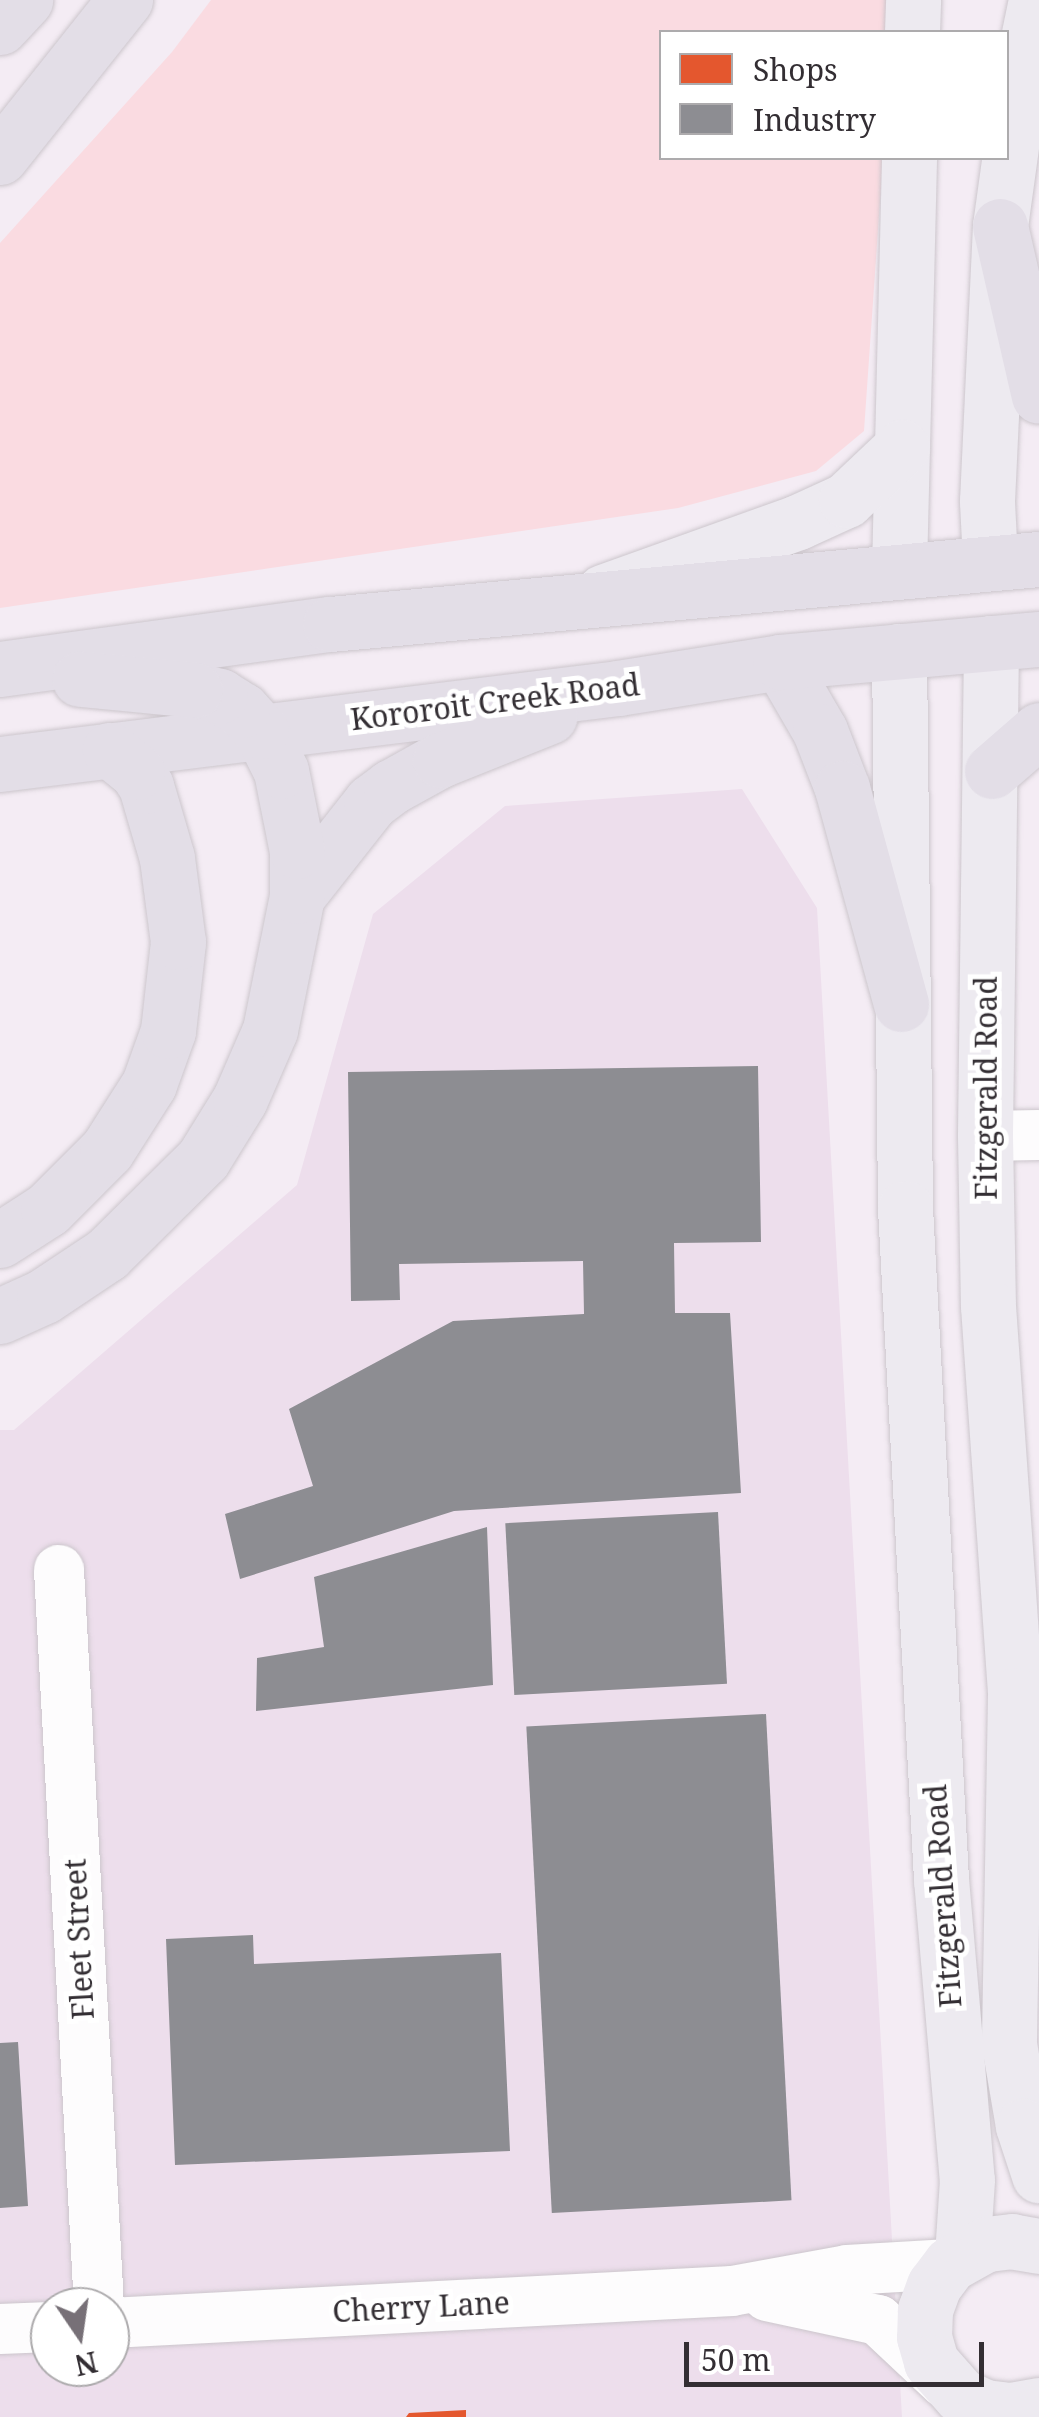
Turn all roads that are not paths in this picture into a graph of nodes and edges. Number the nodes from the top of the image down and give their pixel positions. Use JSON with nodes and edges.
{"nodes":[{"id":1,"x":25,"y":0,"type":"edge"},
{"id":2,"x":126,"y":0,"type":"edge"},
{"id":3,"x":914,"y":0,"type":"edge"},
{"id":4,"x":1036,"y":0,"type":"edge"},
{"id":5,"x":0,"y":27,"type":"edge"},
{"id":6,"x":912,"y":30,"type":"edge"},
{"id":7,"x":0,"y":157,"type":"edge"},
{"id":8,"x":908,"y":160,"type":"edge"},
{"id":9,"x":1000,"y":226,"type":"junction"},
{"id":10,"x":1039,"y":396,"type":"edge"},
{"id":11,"x":902,"y":447,"type":"junction"},
{"id":12,"x":1014,"y":560,"type":"edge"},
{"id":13,"x":899,"y":569,"type":"junction"},
{"id":14,"x":582,"y":600,"type":"junction"},
{"id":15,"x":1015,"y":641,"type":"edge"},
{"id":16,"x":899,"y":651,"type":"junction"},
{"id":17,"x":780,"y":662,"type":"junction"},
{"id":18,"x":6,"y":669,"type":"edge"},
{"id":19,"x":618,"y":688,"type":"junction"},
{"id":20,"x":260,"y":730,"type":"junction"},
{"id":21,"x":1039,"y":730,"type":"edge"},
{"id":22,"x":110,"y":750,"type":"junction"},
{"id":23,"x":0,"y":764,"type":"edge"},
{"id":24,"x":992,"y":771,"type":"junction"},
{"id":25,"x":297,"y":896,"type":"junction"},
{"id":26,"x":900,"y":1004,"type":"junction"},
{"id":27,"x":986,"y":1136,"type":"junction"},
{"id":28,"x":1039,"y":1136,"type":"edge"},
{"id":29,"x":0,"y":1240,"type":"edge"},
{"id":30,"x":0,"y":1316,"type":"edge"},
{"id":31,"x":60,"y":1570,"type":"dead end"},
{"id":32,"x":1039,"y":2176,"type":"edge"},
{"id":33,"x":1039,"y":2246,"type":"edge"},
{"id":34,"x":956,"y":2259,"type":"junction"},
{"id":35,"x":98,"y":2287,"type":"edge"},
{"id":36,"x":732,"y":2291,"type":"junction"},
{"id":37,"x":130,"y":2323,"type":"edge"},
{"id":38,"x":30,"y":2327,"type":"edge"},
{"id":39,"x":0,"y":2329,"type":"edge"},
{"id":40,"x":958,"y":2399,"type":"edge"},
{"id":41,"x":1039,"y":2404,"type":"edge"}],
"edges":[{"from":1,"to":5,"type":"highway"},
{"from":2,"to":7,"type":"highway"},
{"from":3,"to":6,"type":"main road"},
{"from":4,"to":9,"type":"main road","name":"Fitzgerald Road"},
{"from":8,"to":11,"type":"main road","name":"Fitzgerald Road"},
{"from":9,"to":10,"type":"highway"},
{"from":9,"to":12,"type":"main road","name":"Fitzgerald Road"},
{"from":11,"to":13,"type":"main road","name":"Fitzgerald Road"},
{"from":11,"to":14,"type":"main road"},
{"from":12,"to":13,"type":"highway"},
{"from":12,"to":15,"type":"highway","name":"Fitzgerald Road"},
{"from":13,"to":14,"type":"highway"},
{"from":13,"to":16,"type":"highway","name":"Fitzgerald Road"},
{"from":14,"to":18,"type":"highway"},
{"from":15,"to":16,"type":"highway","name":"Kororoit Creek Road"},
{"from":15,"to":24,"type":"main road","name":"Fitzgerald Road"},
{"from":16,"to":17,"type":"highway","name":"Kororoit Creek Road"},
{"from":16,"to":26,"type":"main road","name":"Fitzgerald Road"},
{"from":17,"to":19,"type":"highway","name":"Kororoit Creek Road"},
{"from":17,"to":26,"type":"highway"},
{"from":18,"to":20,"type":"highway"},
{"from":19,"to":20,"type":"highway","name":"Kororoit Creek Road"},
{"from":19,"to":25,"type":"highway"},
{"from":20,"to":22,"type":"highway","name":"Kororoit Creek Road"},
{"from":20,"to":25,"type":"highway"},
{"from":21,"to":24,"type":"highway"},
{"from":22,"to":23,"type":"highway","name":"Kororoit Creek Road"},
{"from":22,"to":29,"type":"highway"},
{"from":24,"to":27,"type":"main road","name":"Fitzgerald Road"},
{"from":25,"to":30,"type":"highway"},
{"from":26,"to":34,"type":"main road","name":"Fitzgerald Road"},
{"from":27,"to":28,"type":"street"},
{"from":27,"to":32,"type":"main road","name":"Fitzgerald Road"},
{"from":31,"to":35,"type":"street","name":"Fleet Street"},
{"from":33,"to":34,"type":"main road"},
{"from":34,"to":36,"type":"street","name":"Cherry Lane"},
{"from":34,"to":40,"type":"main road"},
{"from":36,"to":37,"type":"street","name":"Cherry Lane"},
{"from":36,"to":40,"type":"street","name":"Cherry Lane"},
{"from":38,"to":39,"type":"street"},
{"from":40,"to":41,"type":"main road"}]}
